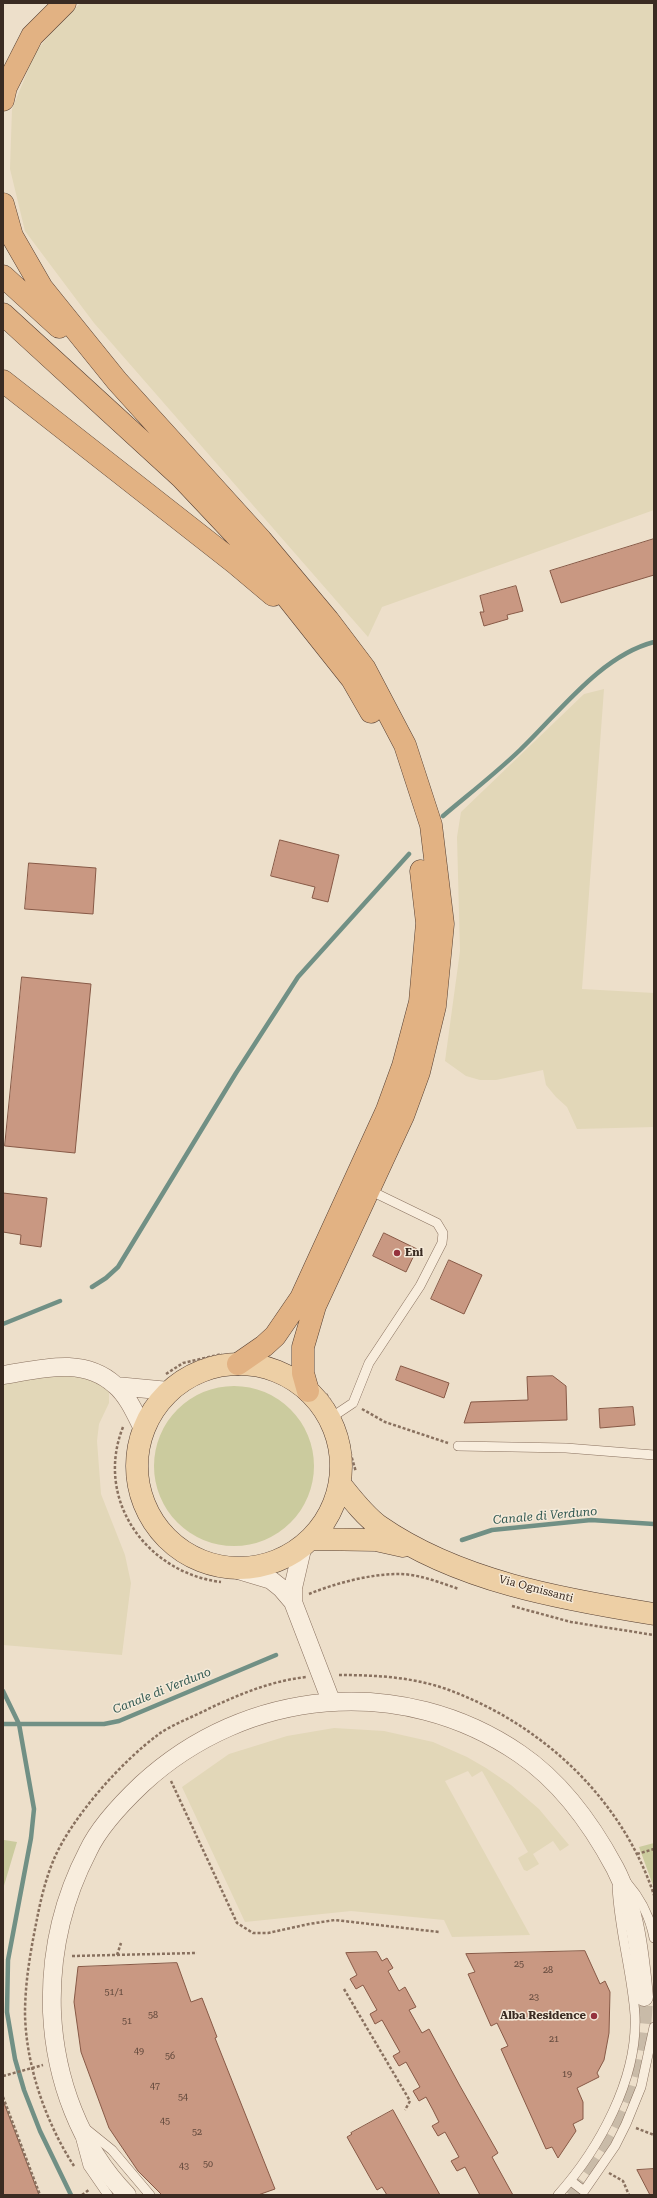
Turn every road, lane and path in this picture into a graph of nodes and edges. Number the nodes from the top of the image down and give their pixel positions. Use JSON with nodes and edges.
{"nodes":[{"id":1,"x":65,"y":3,"type":"edge"},
{"id":2,"x":3,"y":100,"type":"edge"},
{"id":3,"x":3,"y":204,"type":"edge"},
{"id":4,"x":3,"y":276,"type":"edge"},
{"id":5,"x":3,"y":314,"type":"edge"},
{"id":6,"x":3,"y":381,"type":"edge"},
{"id":7,"x":117,"y":381,"type":"junction"},
{"id":8,"x":316,"y":631,"type":"junction"},
{"id":9,"x":369,"y":1190,"type":"junction"},
{"id":10,"x":232,"y":1358,"type":"junction"},
{"id":11,"x":3,"y":1375,"type":"edge"},
{"id":12,"x":116,"y":1386,"type":"junction"},
{"id":13,"x":145,"y":1389,"type":"junction"},
{"id":14,"x":316,"y":1390,"type":"junction"},
{"id":15,"x":169,"y":1391,"type":"junction"},
{"id":16,"x":353,"y":1403,"type":"junction"},
{"id":17,"x":133,"y":1410,"type":"junction"},
{"id":18,"x":334,"y":1416,"type":"junction"},
{"id":19,"x":144,"y":1429,"type":"junction"},
{"id":20,"x":458,"y":1446,"type":"joint"},
{"id":21,"x":654,"y":1455,"type":"edge"},
{"id":22,"x":349,"y":1482,"type":"junction"},
{"id":23,"x":307,"y":1542,"type":"junction"},
{"id":24,"x":422,"y":1550,"type":"junction"},
{"id":25,"x":228,"y":1575,"type":"junction"},
{"id":26,"x":464,"y":1591,"type":"dead end"},
{"id":27,"x":300,"y":1599,"type":"junction"},
{"id":28,"x":506,"y":1604,"type":"dead end"},
{"id":29,"x":654,"y":1614,"type":"edge"},
{"id":30,"x":654,"y":1635,"type":"edge"},
{"id":31,"x":321,"y":1676,"type":"junction"},
{"id":32,"x":331,"y":1701,"type":"junction"},
{"id":33,"x":163,"y":1764,"type":"junction"},
{"id":34,"x":654,"y":1849,"type":"edge"},
{"id":35,"x":637,"y":1854,"type":"junction"},
{"id":36,"x":616,"y":1870,"type":"junction"},
{"id":37,"x":654,"y":1895,"type":"edge"},
{"id":38,"x":439,"y":1932,"type":"dead end"},
{"id":39,"x":654,"y":1937,"type":"edge"},
{"id":40,"x":121,"y":1943,"type":"dead end"},
{"id":41,"x":197,"y":1953,"type":"dead end"},
{"id":42,"x":117,"y":1955,"type":"junction"},
{"id":43,"x":53,"y":1957,"type":"junction"},
{"id":44,"x":344,"y":1989,"type":"dead end"},
{"id":45,"x":644,"y":1997,"type":"tunnel mouth"},
{"id":46,"x":654,"y":2027,"type":"edge"},
{"id":47,"x":27,"y":2069,"type":"dead end"},
{"id":48,"x":3,"y":2076,"type":"edge"},
{"id":49,"x":3,"y":2097,"type":"edge"},
{"id":50,"x":405,"y":2110,"type":"dead end"},
{"id":51,"x":79,"y":2123,"type":"junction"},
{"id":52,"x":626,"y":2124,"type":"junction"},
{"id":53,"x":654,"y":2135,"type":"edge"},
{"id":54,"x":600,"y":2168,"type":"junction"},
{"id":55,"x":76,"y":2170,"type":"dead end"},
{"id":56,"x":570,"y":2181,"type":"junction"},
{"id":57,"x":85,"y":2183,"type":"dead end"},
{"id":58,"x":582,"y":2193,"type":"edge"},
{"id":59,"x":40,"y":2195,"type":"edge"},
{"id":60,"x":94,"y":2195,"type":"edge"},
{"id":61,"x":108,"y":2195,"type":"edge"},
{"id":62,"x":127,"y":2195,"type":"edge"},
{"id":63,"x":150,"y":2195,"type":"edge"},
{"id":64,"x":558,"y":2195,"type":"edge"},
{"id":65,"x":629,"y":2195,"type":"edge"}],
"edges":[{"from":1,"to":2,"type":"highway"},
{"from":3,"to":7,"type":"highway"},
{"from":4,"to":7,"type":"highway"},
{"from":5,"to":8,"type":"highway"},
{"from":6,"to":8,"type":"highway"},
{"from":7,"to":9,"type":"highway"},
{"from":8,"to":10,"type":"highway"},
{"from":9,"to":14,"type":"highway"},
{"from":9,"to":16,"type":"lane"},
{"from":10,"to":13,"type":"path"},
{"from":10,"to":14,"type":"main road"},
{"from":10,"to":15,"type":"main road"},
{"from":11,"to":12,"type":"street"},
{"from":12,"to":13,"type":"street"},
{"from":12,"to":17,"type":"street"},
{"from":13,"to":15,"type":"street"},
{"from":14,"to":18,"type":"path"},
{"from":14,"to":18,"type":"main road"},
{"from":15,"to":19,"type":"main road"},
{"from":16,"to":18,"type":"lane"},
{"from":16,"to":20,"type":"path"},
{"from":17,"to":19,"type":"street"},
{"from":17,"to":25,"type":"path"},
{"from":18,"to":22,"type":"main road"},
{"from":18,"to":22,"type":"path"},
{"from":19,"to":25,"type":"main road"},
{"from":20,"to":21,"type":"lane"},
{"from":22,"to":23,"type":"main road"},
{"from":22,"to":24,"type":"main road","name":"Via Ognissanti"},
{"from":23,"to":24,"type":"main road","name":"Via Ognissanti"},
{"from":23,"to":25,"type":"main road"},
{"from":23,"to":27,"type":"street"},
{"from":24,"to":29,"type":"main road","name":"Via Ognissanti"},
{"from":25,"to":27,"type":"street"},
{"from":26,"to":27,"type":"path"},
{"from":27,"to":31,"type":"street"},
{"from":28,"to":30,"type":"path"},
{"from":31,"to":32,"type":"street"},
{"from":31,"to":35,"type":"path"},
{"from":31,"to":55,"type":"path"},
{"from":32,"to":33,"type":"street"},
{"from":32,"to":36,"type":"street"},
{"from":33,"to":38,"type":"path"},
{"from":33,"to":43,"type":"street"},
{"from":34,"to":35,"type":"path"},
{"from":35,"to":37,"type":"path"},
{"from":36,"to":39,"type":"lane"},
{"from":36,"to":45,"type":"street"},
{"from":36,"to":56,"type":"lane"},
{"from":40,"to":42,"type":"path"},
{"from":41,"to":42,"type":"path"},
{"from":42,"to":43,"type":"path"},
{"from":43,"to":51,"type":"street"},
{"from":44,"to":50,"type":"path"},
{"from":46,"to":52,"type":"lane"},
{"from":47,"to":48,"type":"path"},
{"from":49,"to":59,"type":"path"},
{"from":51,"to":61,"type":"lane"},
{"from":51,"to":62,"type":"street"},
{"from":51,"to":63,"type":"lane"},
{"from":52,"to":53,"type":"path"},
{"from":52,"to":54,"type":"lane"},
{"from":54,"to":58,"type":"lane"},
{"from":54,"to":65,"type":"path"},
{"from":56,"to":58,"type":"lane"},
{"from":56,"to":64,"type":"lane"},
{"from":57,"to":60,"type":"path"}]}
